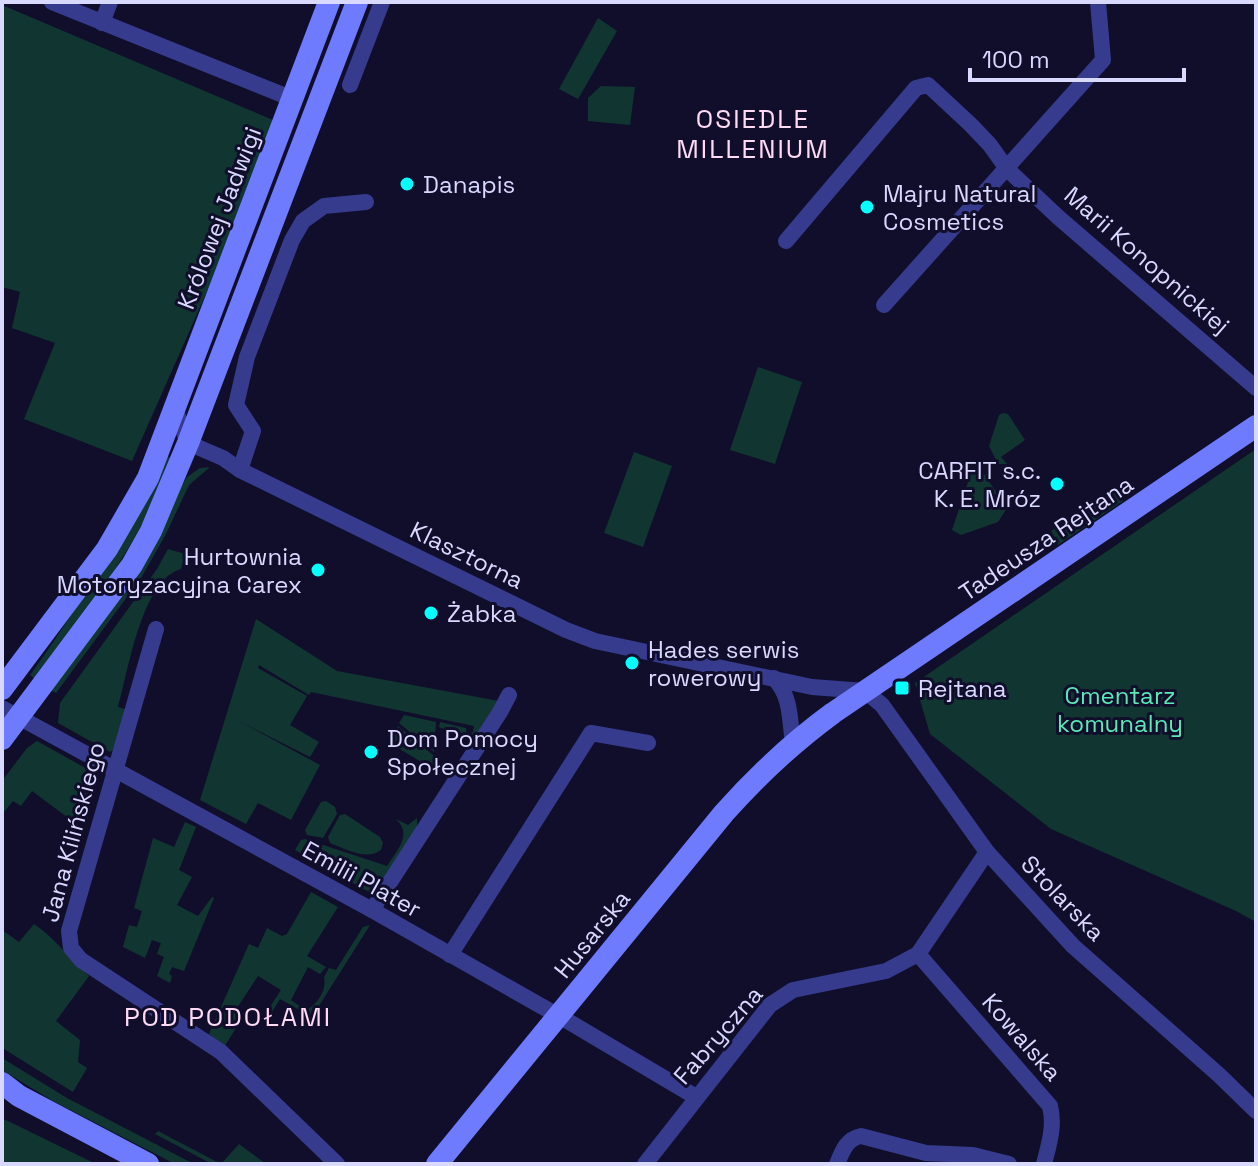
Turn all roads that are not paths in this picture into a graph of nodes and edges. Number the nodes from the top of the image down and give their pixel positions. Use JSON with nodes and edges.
{"nodes":[{"id":1,"x":52,"y":2,"type":"edge"},
{"id":2,"x":110,"y":2,"type":"edge"},
{"id":3,"x":329,"y":2,"type":"edge"},
{"id":4,"x":357,"y":2,"type":"edge"},
{"id":5,"x":382,"y":2,"type":"edge"},
{"id":6,"x":1098,"y":2,"type":"edge"},
{"id":7,"x":102,"y":23,"type":"junction"},
{"id":8,"x":350,"y":85,"type":"dead end"},
{"id":9,"x":293,"y":99,"type":"junction"},
{"id":10,"x":1007,"y":169,"type":"junction"},
{"id":11,"x":366,"y":202,"type":"dead end"},
{"id":12,"x":786,"y":241,"type":"dead end"},
{"id":13,"x":884,"y":305,"type":"dead end"},
{"id":14,"x":1256,"y":388,"type":"edge"},
{"id":15,"x":175,"y":409,"type":"junction"},
{"id":16,"x":1256,"y":426,"type":"edge"},
{"id":17,"x":188,"y":443,"type":"junction"},
{"id":18,"x":157,"y":452,"type":"junction"},
{"id":19,"x":240,"y":470,"type":"junction"},
{"id":20,"x":156,"y":629,"type":"dead end"},
{"id":21,"x":774,"y":678,"type":"junction"},
{"id":22,"x":2,"y":689,"type":"edge"},
{"id":23,"x":865,"y":691,"type":"junction"},
{"id":24,"x":509,"y":695,"type":"dead end"},
{"id":25,"x":10,"y":712,"type":"edge"},
{"id":26,"x":2,"y":739,"type":"edge"},
{"id":27,"x":648,"y":743,"type":"dead end"},
{"id":28,"x":793,"y":743,"type":"junction"},
{"id":29,"x":116,"y":770,"type":"junction"},
{"id":30,"x":987,"y":852,"type":"junction"},
{"id":31,"x":372,"y":910,"type":"junction"},
{"id":32,"x":918,"y":954,"type":"junction"},
{"id":33,"x":450,"y":955,"type":"junction"},
{"id":34,"x":559,"y":1016,"type":"junction"},
{"id":35,"x":8,"y":1090,"type":"edge"},
{"id":36,"x":696,"y":1097,"type":"junction"},
{"id":37,"x":1256,"y":1111,"type":"edge"},
{"id":38,"x":148,"y":1164,"type":"edge"},
{"id":39,"x":337,"y":1164,"type":"edge"},
{"id":40,"x":437,"y":1164,"type":"edge"},
{"id":41,"x":645,"y":1164,"type":"edge"},
{"id":42,"x":837,"y":1164,"type":"edge"},
{"id":43,"x":1009,"y":1164,"type":"edge"},
{"id":44,"x":1044,"y":1164,"type":"edge"}],
"edges":[{"from":1,"to":7,"type":"street"},
{"from":2,"to":7,"type":"street"},
{"from":3,"to":9,"type":"main road","name":"Królowej Jadwigi"},
{"from":4,"to":17,"type":"main road"},
{"from":5,"to":8,"type":"street"},
{"from":6,"to":10,"type":"street"},
{"from":7,"to":9,"type":"street"},
{"from":9,"to":15,"type":"main road","name":"Królowej Jadwigi"},
{"from":10,"to":12,"type":"street","name":"Marii Konopnickiej"},
{"from":10,"to":13,"type":"street"},
{"from":10,"to":14,"type":"street","name":"Marii Konopnickiej"},
{"from":11,"to":19,"type":"street"},
{"from":15,"to":17,"type":"street"},
{"from":15,"to":18,"type":"main road","name":"Królowej Jadwigi"},
{"from":16,"to":23,"type":"main road","name":"Tadeusza Rejtana"},
{"from":17,"to":18,"type":"street"},
{"from":17,"to":19,"type":"street","name":"Klasztorna"},
{"from":17,"to":25,"type":"main road"},
{"from":18,"to":22,"type":"main road","name":"Królowej Jadwigi"},
{"from":19,"to":21,"type":"street","name":"Klasztorna"},
{"from":20,"to":29,"type":"street","name":"Jana Kilińskiego"},
{"from":21,"to":23,"type":"street"},
{"from":21,"to":28,"type":"street"},
{"from":23,"to":28,"type":"main road","name":"Husarska"},
{"from":23,"to":30,"type":"street","name":"Stolarska"},
{"from":24,"to":31,"type":"street"},
{"from":25,"to":26,"type":"main road"},
{"from":25,"to":29,"type":"street","name":"Emilii Plater"},
{"from":27,"to":33,"type":"street"},
{"from":28,"to":34,"type":"main road","name":"Husarska"},
{"from":29,"to":31,"type":"street","name":"Emilii Plater"},
{"from":29,"to":39,"type":"street","name":"Jana Kilińskiego"},
{"from":30,"to":32,"type":"street","name":"Fabryczna"},
{"from":30,"to":37,"type":"street","name":"Stolarska"},
{"from":31,"to":33,"type":"street","name":"Emilii Plater"},
{"from":32,"to":36,"type":"street","name":"Fabryczna"},
{"from":32,"to":44,"type":"street","name":"Kowalska"},
{"from":33,"to":34,"type":"street","name":"Emilii Plater"},
{"from":34,"to":36,"type":"street","name":"Emilii Plater"},
{"from":34,"to":40,"type":"main road","name":"Husarska"},
{"from":35,"to":38,"type":"main road"},
{"from":36,"to":41,"type":"street","name":"Fabryczna"},
{"from":42,"to":43,"type":"street"}]}
